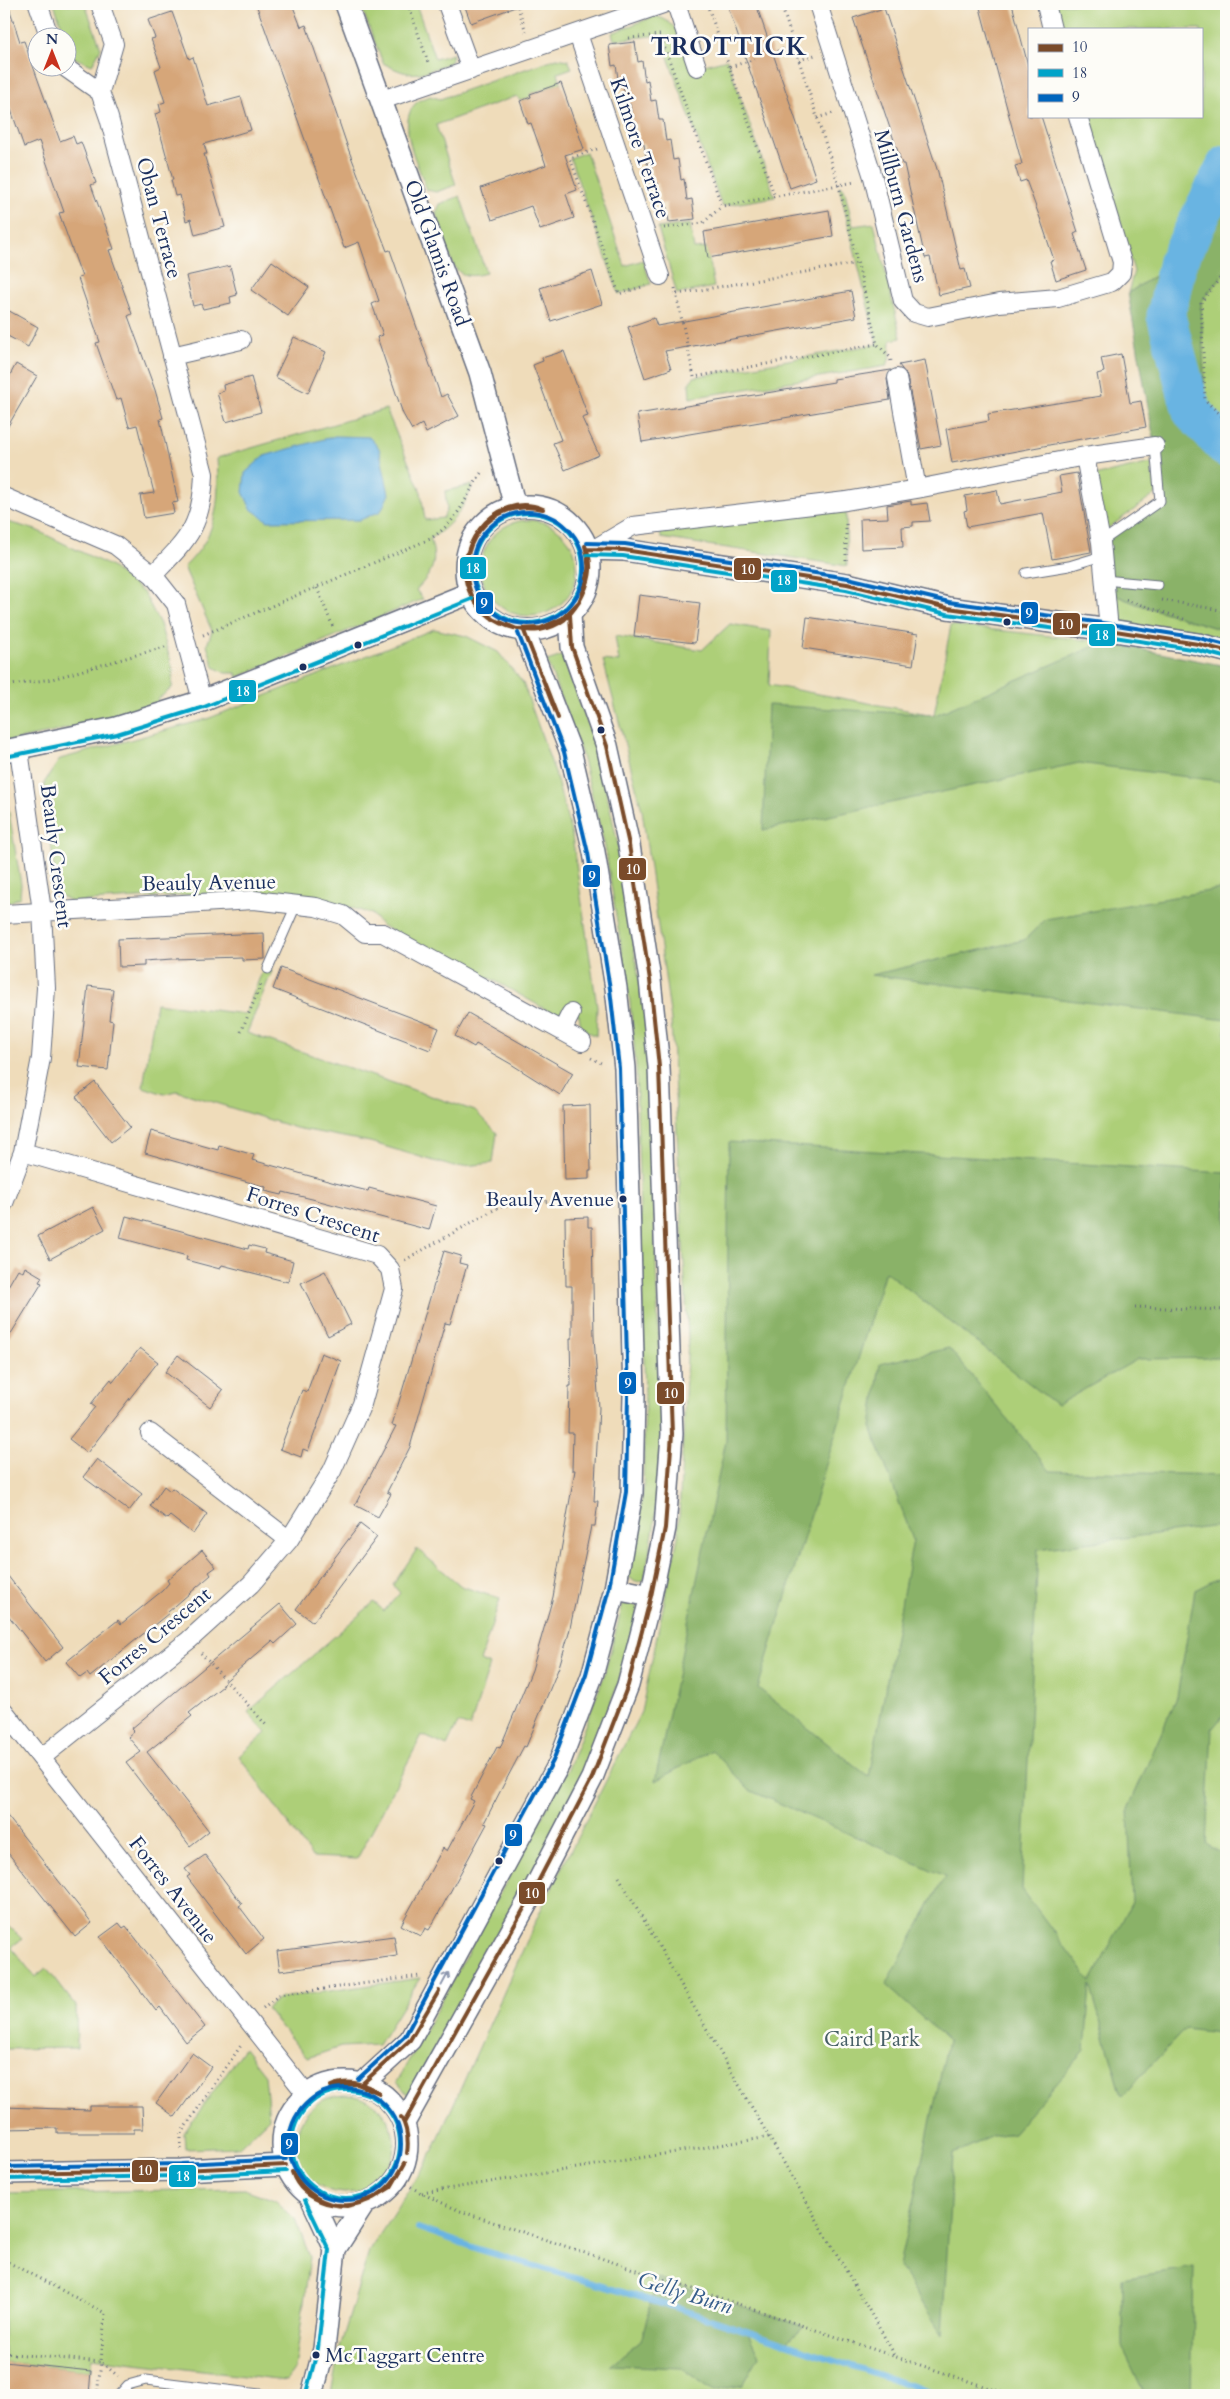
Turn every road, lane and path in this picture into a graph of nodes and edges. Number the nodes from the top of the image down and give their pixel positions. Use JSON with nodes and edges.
{"nodes":[{"id":1,"x":38,"y":4,"type":"edge"},
{"id":2,"x":100,"y":4,"type":"edge"},
{"id":3,"x":346,"y":4,"type":"edge"},
{"id":4,"x":408,"y":4,"type":"edge"},
{"id":5,"x":447,"y":4,"type":"edge"},
{"id":6,"x":663,"y":4,"type":"edge"},
{"id":7,"x":676,"y":4,"type":"edge"},
{"id":8,"x":707,"y":4,"type":"edge"},
{"id":9,"x":781,"y":4,"type":"edge"},
{"id":10,"x":818,"y":4,"type":"edge"},
{"id":11,"x":1046,"y":4,"type":"edge"},
{"id":12,"x":518,"y":7,"type":"dead end"},
{"id":13,"x":609,"y":23,"type":"junction"},
{"id":14,"x":46,"y":28,"type":"edge"},
{"id":15,"x":1052,"y":28,"type":"edge"},
{"id":16,"x":578,"y":34,"type":"junction"},
{"id":17,"x":794,"y":46,"type":"junction"},
{"id":18,"x":532,"y":49,"type":"junction"},
{"id":19,"x":773,"y":53,"type":"dead end"},
{"id":20,"x":758,"y":58,"type":"dead end"},
{"id":21,"x":697,"y":67,"type":"dead end"},
{"id":22,"x":730,"y":67,"type":"junction"},
{"id":23,"x":471,"y":70,"type":"junction"},
{"id":24,"x":78,"y":76,"type":"edge"},
{"id":25,"x":434,"y":81,"type":"junction"},
{"id":26,"x":100,"y":92,"type":"junction"},
{"id":27,"x":382,"y":100,"type":"junction"},
{"id":28,"x":1079,"y":118,"type":"edge"},
{"id":29,"x":615,"y":143,"type":"junction"},
{"id":30,"x":873,"y":177,"type":"junction"},
{"id":31,"x":839,"y":186,"type":"junction"},
{"id":32,"x":775,"y":197,"type":"junction"},
{"id":33,"x":722,"y":206,"type":"junction"},
{"id":34,"x":644,"y":230,"type":"junction"},
{"id":35,"x":858,"y":263,"type":"junction"},
{"id":36,"x":1226,"y":271,"type":"edge"},
{"id":37,"x":662,"y":282,"type":"junction"},
{"id":38,"x":676,"y":294,"type":"junction"},
{"id":39,"x":241,"y":340,"type":"dead end"},
{"id":40,"x":877,"y":344,"type":"junction"},
{"id":41,"x":172,"y":356,"type":"junction"},
{"id":42,"x":897,"y":378,"type":"joint"},
{"id":43,"x":1226,"y":420,"type":"edge"},
{"id":44,"x":1155,"y":446,"type":"joint"},
{"id":45,"x":1085,"y":456,"type":"junction"},
{"id":46,"x":505,"y":462,"type":"junction"},
{"id":47,"x":917,"y":489,"type":"junction"},
{"id":48,"x":4,"y":498,"type":"edge"},
{"id":49,"x":846,"y":501,"type":"junction"},
{"id":50,"x":515,"y":507,"type":"junction"},
{"id":51,"x":591,"y":549,"type":"junction"},
{"id":52,"x":1101,"y":549,"type":"junction"},
{"id":53,"x":1026,"y":573,"type":"dead end"},
{"id":54,"x":153,"y":575,"type":"junction"},
{"id":55,"x":847,"y":584,"type":"junction"},
{"id":56,"x":1104,"y":585,"type":"junction"},
{"id":57,"x":1158,"y":585,"type":"dead end"},
{"id":58,"x":317,"y":588,"type":"junction"},
{"id":59,"x":470,"y":593,"type":"junction"},
{"id":60,"x":1161,"y":600,"type":"dead end"},
{"id":61,"x":1226,"y":611,"type":"edge"},
{"id":62,"x":570,"y":614,"type":"junction"},
{"id":63,"x":1190,"y":620,"type":"dead end"},
{"id":64,"x":1109,"y":630,"type":"junction"},
{"id":65,"x":524,"y":631,"type":"junction"},
{"id":66,"x":186,"y":642,"type":"junction"},
{"id":67,"x":341,"y":644,"type":"junction"},
{"id":68,"x":1226,"y":651,"type":"edge"},
{"id":69,"x":4,"y":686,"type":"edge"},
{"id":70,"x":202,"y":701,"type":"junction"},
{"id":71,"x":12,"y":750,"type":"edge"},
{"id":72,"x":296,"y":905,"type":"junction"},
{"id":73,"x":42,"y":911,"type":"junction"},
{"id":74,"x":4,"y":914,"type":"edge"},
{"id":75,"x":268,"y":969,"type":"joint"},
{"id":76,"x":571,"y":1013,"type":"dead end"},
{"id":77,"x":562,"y":1030,"type":"junction"},
{"id":78,"x":241,"y":1032,"type":"dead end"},
{"id":79,"x":582,"y":1042,"type":"joint"},
{"id":80,"x":624,"y":1068,"type":"junction"},
{"id":81,"x":23,"y":1152,"type":"junction"},
{"id":82,"x":629,"y":1198,"type":"junction"},
{"id":83,"x":4,"y":1203,"type":"edge"},
{"id":84,"x":390,"y":1269,"type":"junction"},
{"id":85,"x":1135,"y":1307,"type":"dead end"},
{"id":86,"x":1226,"y":1310,"type":"edge"},
{"id":87,"x":150,"y":1433,"type":"dead end"},
{"id":88,"x":289,"y":1540,"type":"junction"},
{"id":89,"x":615,"y":1589,"type":"junction"},
{"id":90,"x":651,"y":1596,"type":"junction"},
{"id":91,"x":189,"y":1640,"type":"junction"},
{"id":92,"x":4,"y":1711,"type":"edge"},
{"id":93,"x":268,"y":1728,"type":"dead end"},
{"id":94,"x":40,"y":1758,"type":"junction"},
{"id":95,"x":619,"y":1877,"type":"dead end"},
{"id":96,"x":362,"y":2084,"type":"junction"},
{"id":97,"x":307,"y":2095,"type":"junction"},
{"id":98,"x":404,"y":2123,"type":"junction"},
{"id":99,"x":769,"y":2137,"type":"junction"},
{"id":100,"x":286,"y":2165,"type":"junction"},
{"id":101,"x":4,"y":2172,"type":"edge"},
{"id":102,"x":398,"y":2179,"type":"junction"},
{"id":103,"x":422,"y":2193,"type":"junction"},
{"id":104,"x":311,"y":2197,"type":"junction"},
{"id":105,"x":364,"y":2204,"type":"junction"},
{"id":106,"x":335,"y":2249,"type":"junction"},
{"id":107,"x":4,"y":2260,"type":"edge"},
{"id":108,"x":4,"y":2353,"type":"edge"},
{"id":109,"x":896,"y":2357,"type":"junction"},
{"id":110,"x":101,"y":2362,"type":"junction"},
{"id":111,"x":128,"y":2385,"type":"junction"},
{"id":112,"x":97,"y":2395,"type":"edge"},
{"id":113,"x":119,"y":2395,"type":"edge"},
{"id":114,"x":267,"y":2395,"type":"edge"},
{"id":115,"x":312,"y":2395,"type":"edge"},
{"id":116,"x":1010,"y":2395,"type":"edge"}],
"edges":[{"from":1,"to":14,"type":"street"},
{"from":2,"to":26,"type":"street"},
{"from":3,"to":27,"type":"street","name":"Old Glamis Road"},
{"from":4,"to":25,"type":"path"},
{"from":5,"to":23,"type":"street"},
{"from":6,"to":13,"type":"street"},
{"from":7,"to":21,"type":"street"},
{"from":8,"to":22,"type":"path"},
{"from":9,"to":17,"type":"path"},
{"from":10,"to":30,"type":"street","name":"Millburn Gardens"},
{"from":11,"to":15,"type":"street"},
{"from":12,"to":18,"type":"path"},
{"from":13,"to":16,"type":"street"},
{"from":13,"to":33,"type":"path"},
{"from":16,"to":18,"type":"street"},
{"from":16,"to":29,"type":"street","name":"Kilmore Terrace"},
{"from":17,"to":19,"type":"path"},
{"from":17,"to":31,"type":"path"},
{"from":18,"to":23,"type":"street"},
{"from":20,"to":22,"type":"path"},
{"from":22,"to":32,"type":"path"},
{"from":23,"to":25,"type":"street"},
{"from":24,"to":26,"type":"street"},
{"from":25,"to":27,"type":"street"},
{"from":26,"to":41,"type":"street","name":"Oban Terrace"},
{"from":27,"to":46,"type":"street","name":"Old Glamis Road"},
{"from":28,"to":30,"type":"street","name":"Millburn Gardens"},
{"from":29,"to":34,"type":"street","name":"Kilmore Terrace"},
{"from":29,"to":37,"type":"path"},
{"from":30,"to":31,"type":"path"},
{"from":31,"to":32,"type":"path"},
{"from":31,"to":35,"type":"path"},
{"from":32,"to":33,"type":"path"},
{"from":33,"to":34,"type":"path"},
{"from":34,"to":37,"type":"street","name":"Kilmore Terrace"},
{"from":35,"to":38,"type":"path"},
{"from":35,"to":40,"type":"path"},
{"from":36,"to":43,"type":"path"},
{"from":37,"to":38,"type":"path"},
{"from":38,"to":40,"type":"path"},
{"from":39,"to":41,"type":"street"},
{"from":40,"to":42,"type":"path"},
{"from":41,"to":54,"type":"street","name":"Oban Terrace"},
{"from":42,"to":47,"type":"street"},
{"from":44,"to":45,"type":"street"},
{"from":44,"to":52,"type":"lane"},
{"from":45,"to":47,"type":"street"},
{"from":45,"to":52,"type":"street"},
{"from":46,"to":50,"type":"street","name":"Old Glamis Road"},
{"from":46,"to":58,"type":"path"},
{"from":47,"to":49,"type":"street"},
{"from":48,"to":54,"type":"street"},
{"from":49,"to":51,"type":"street"},
{"from":49,"to":55,"type":"path"},
{"from":50,"to":51,"type":"street"},
{"from":50,"to":59,"type":"street"},
{"from":51,"to":55,"type":"street"},
{"from":51,"to":62,"type":"street"},
{"from":52,"to":53,"type":"lane"},
{"from":52,"to":56,"type":"street"},
{"from":54,"to":66,"type":"street"},
{"from":55,"to":64,"type":"street"},
{"from":56,"to":57,"type":"lane"},
{"from":56,"to":63,"type":"path"},
{"from":56,"to":64,"type":"street"},
{"from":58,"to":66,"type":"path"},
{"from":58,"to":67,"type":"path"},
{"from":59,"to":65,"type":"street"},
{"from":59,"to":67,"type":"street"},
{"from":60,"to":61,"type":"path"},
{"from":62,"to":65,"type":"street"},
{"from":62,"to":90,"type":"street"},
{"from":64,"to":68,"type":"street"},
{"from":65,"to":80,"type":"street"},
{"from":66,"to":69,"type":"path"},
{"from":66,"to":70,"type":"street"},
{"from":67,"to":70,"type":"street"},
{"from":70,"to":71,"type":"street"},
{"from":71,"to":73,"type":"street","name":"Beauly Crescent"},
{"from":72,"to":73,"type":"street","name":"Beauly Avenue"},
{"from":72,"to":75,"type":"lane"},
{"from":72,"to":77,"type":"street","name":"Beauly Avenue"},
{"from":73,"to":74,"type":"street","name":"Beauly Avenue"},
{"from":73,"to":81,"type":"street","name":"Beauly Crescent"},
{"from":75,"to":78,"type":"path"},
{"from":76,"to":77,"type":"street"},
{"from":77,"to":79,"type":"street","name":"Beauly Avenue"},
{"from":79,"to":80,"type":"path"},
{"from":80,"to":82,"type":"street"},
{"from":81,"to":83,"type":"street","name":"Beauly Crescent"},
{"from":81,"to":84,"type":"street","name":"Forres Crescent"},
{"from":82,"to":84,"type":"path"},
{"from":82,"to":89,"type":"street"},
{"from":84,"to":88,"type":"street","name":"Forres Crescent"},
{"from":85,"to":86,"type":"path"},
{"from":87,"to":88,"type":"street"},
{"from":88,"to":91,"type":"street","name":"Forres Crescent"},
{"from":89,"to":90,"type":"street"},
{"from":96,"to":89,"type":"street","one_way":true},
{"from":90,"to":98,"type":"street"},
{"from":91,"to":93,"type":"path"},
{"from":91,"to":94,"type":"street","name":"Forres Crescent"},
{"from":92,"to":94,"type":"street","name":"Forres Avenue"},
{"from":94,"to":97,"type":"street","name":"Forres Avenue"},
{"from":95,"to":99,"type":"path"},
{"from":96,"to":97,"type":"street"},
{"from":96,"to":98,"type":"street"},
{"from":97,"to":100,"type":"street"},
{"from":98,"to":102,"type":"street"},
{"from":99,"to":103,"type":"path"},
{"from":99,"to":109,"type":"path"},
{"from":100,"to":101,"type":"street"},
{"from":100,"to":104,"type":"street"},
{"from":102,"to":103,"type":"path"},
{"from":102,"to":105,"type":"street"},
{"from":103,"to":109,"type":"path"},
{"from":104,"to":105,"type":"street"},
{"from":104,"to":106,"type":"street"},
{"from":105,"to":106,"type":"street"},
{"from":106,"to":115,"type":"street"},
{"from":107,"to":110,"type":"path"},
{"from":108,"to":110,"type":"path"},
{"from":109,"to":116,"type":"path"},
{"from":110,"to":111,"type":"path"},
{"from":110,"to":112,"type":"path"},
{"from":111,"to":113,"type":"lane"},
{"from":111,"to":114,"type":"lane"}]}
